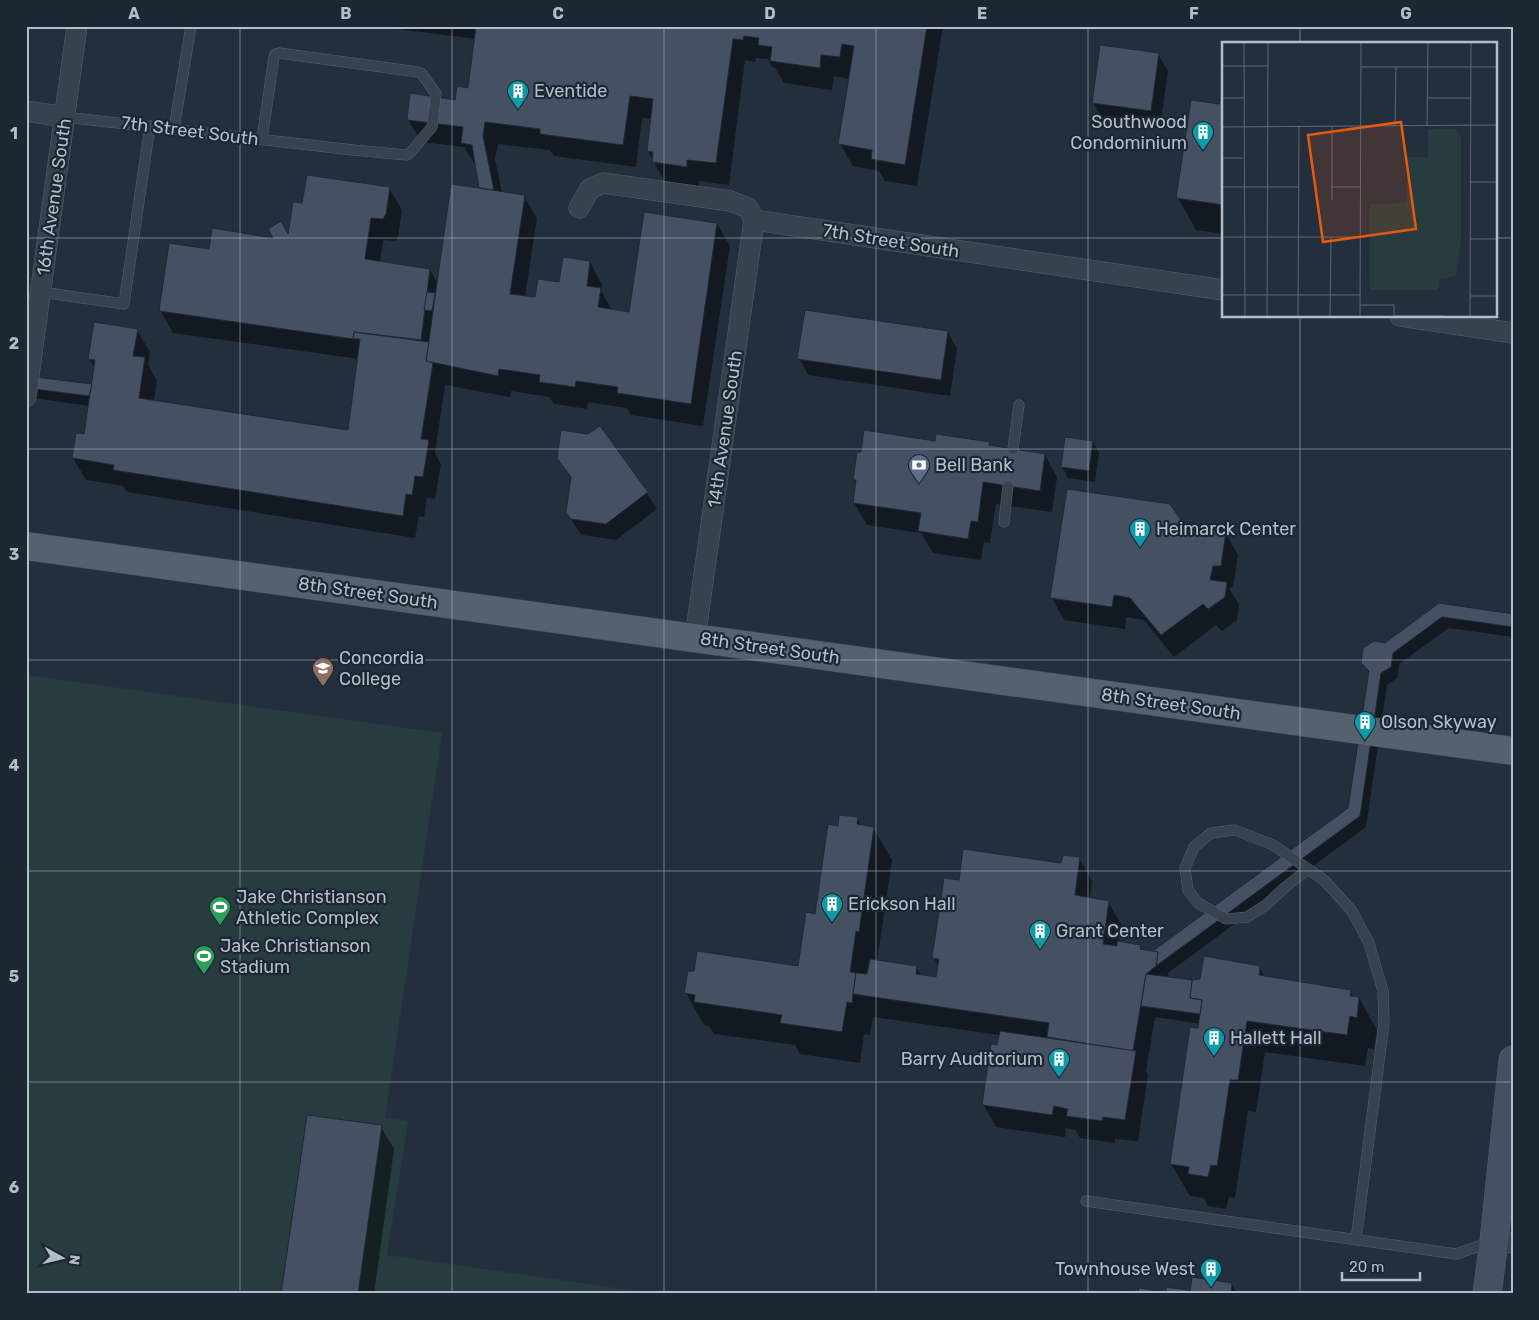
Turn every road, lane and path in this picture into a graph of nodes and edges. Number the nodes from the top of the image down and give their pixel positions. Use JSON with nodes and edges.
{"nodes":[{"id":1,"x":77,"y":26,"type":"edge"},
{"id":2,"x":191,"y":26,"type":"edge"},
{"id":3,"x":26,"y":111,"type":"edge"},
{"id":4,"x":65,"y":117,"type":"junction"},
{"id":5,"x":150,"y":126,"type":"junction"},
{"id":6,"x":174,"y":129,"type":"junction"},
{"id":7,"x":262,"y":140,"type":"junction"},
{"id":8,"x":579,"y":208,"type":"dead end"},
{"id":9,"x":754,"y":220,"type":"junction"},
{"id":10,"x":1222,"y":290,"type":"edge"},
{"id":11,"x":41,"y":292,"type":"junction"},
{"id":12,"x":1413,"y":318,"type":"edge"},
{"id":13,"x":1513,"y":333,"type":"edge"},
{"id":14,"x":26,"y":397,"type":"edge"},
{"id":15,"x":1019,"y":405,"type":"dead end"},
{"id":16,"x":1013,"y":449,"type":"dead end"},
{"id":17,"x":1008,"y":486,"type":"dead end"},
{"id":18,"x":1004,"y":522,"type":"dead end"},
{"id":19,"x":26,"y":546,"type":"edge"},
{"id":20,"x":695,"y":638,"type":"junction"},
{"id":21,"x":1513,"y":751,"type":"edge"},
{"id":22,"x":1308,"y":869,"type":"junction"},
{"id":23,"x":1513,"y":1060,"type":"edge"},
{"id":24,"x":1086,"y":1201,"type":"dead end"},
{"id":25,"x":1356,"y":1240,"type":"junction"},
{"id":26,"x":1503,"y":1242,"type":"edge"},
{"id":27,"x":1486,"y":1294,"type":"edge"}],
"edges":[{"from":1,"to":4,"type":"street","name":"16th Avenue South"},
{"from":2,"to":6,"type":"lane"},
{"from":3,"to":4,"type":"street","name":"7th Street South"},
{"from":4,"to":5,"type":"lane","name":"7th Street South"},
{"from":4,"to":11,"type":"street","name":"16th Avenue South"},
{"from":5,"to":6,"type":"lane","name":"7th Street South"},
{"from":5,"to":11,"type":"lane"},
{"from":6,"to":7,"type":"lane","name":"7th Street South"},
{"from":7,"to":7,"type":"lane","name":"7th Street South"},
{"from":8,"to":9,"type":"street"},
{"from":9,"to":10,"type":"street","name":"7th Street South"},
{"from":9,"to":20,"type":"street","name":"14th Avenue South"},
{"from":11,"to":14,"type":"street","name":"16th Avenue South"},
{"from":12,"to":13,"type":"street"},
{"from":15,"to":16,"type":"lane"},
{"from":17,"to":18,"type":"lane"},
{"from":19,"to":20,"type":"main road","name":"8th Street South"},
{"from":20,"to":21,"type":"main road","name":"8th Street South"},
{"from":22,"to":22,"type":"lane"},
{"from":22,"to":25,"type":"lane"},
{"from":23,"to":26,"type":"street"},
{"from":24,"to":25,"type":"lane"},
{"from":25,"to":26,"type":"lane"},
{"from":26,"to":27,"type":"street"}]}
